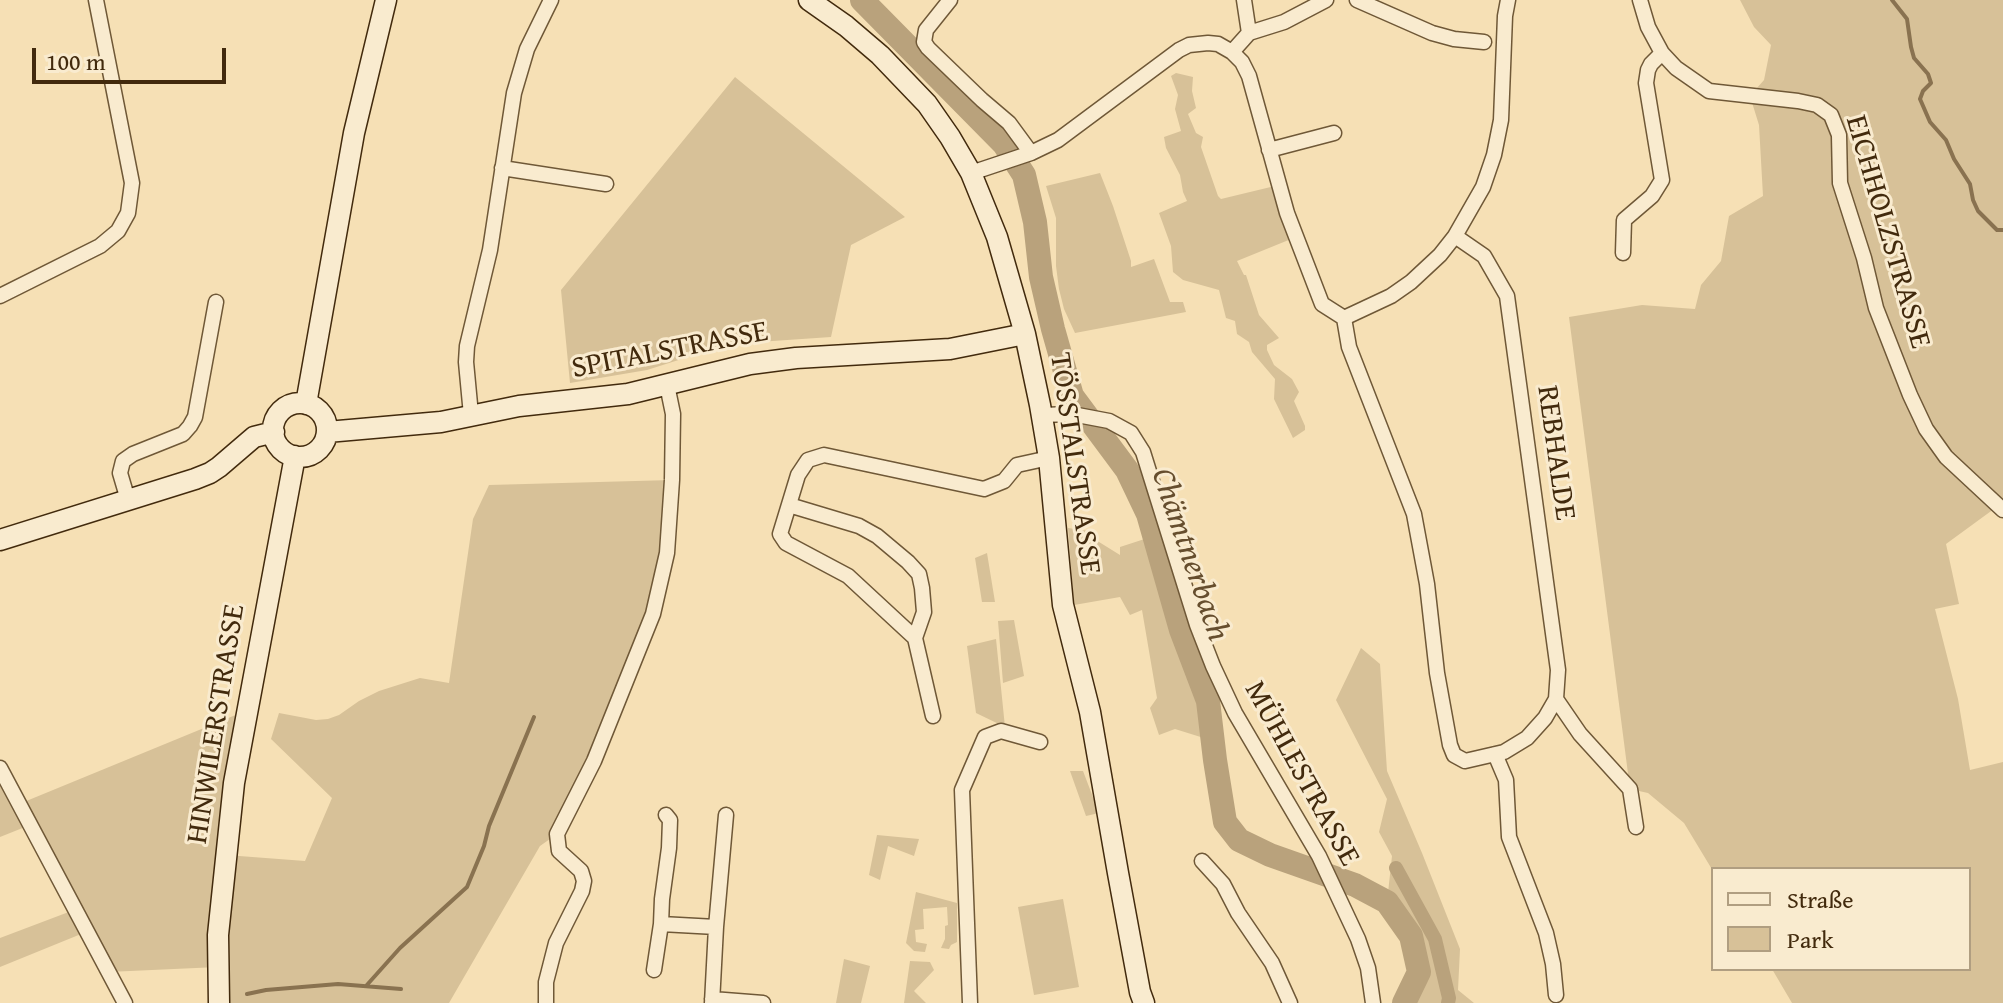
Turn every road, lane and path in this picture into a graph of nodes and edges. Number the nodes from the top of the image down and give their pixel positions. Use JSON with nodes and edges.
{"nodes":[{"id":1,"x":96,"y":0,"type":"edge"},
{"id":2,"x":386,"y":0,"type":"edge"},
{"id":3,"x":551,"y":0,"type":"edge"},
{"id":4,"x":809,"y":0,"type":"edge"},
{"id":5,"x":950,"y":0,"type":"edge"},
{"id":6,"x":1244,"y":0,"type":"edge"},
{"id":7,"x":1326,"y":0,"type":"edge"},
{"id":8,"x":1357,"y":0,"type":"edge"},
{"id":9,"x":1508,"y":0,"type":"edge"},
{"id":10,"x":1640,"y":0,"type":"edge"},
{"id":11,"x":1249,"y":33,"type":"junction"},
{"id":12,"x":1484,"y":42,"type":"dead end"},
{"id":13,"x":1232,"y":52,"type":"junction"},
{"id":14,"x":1662,"y":53,"type":"junction"},
{"id":15,"x":1334,"y":133,"type":"dead end"},
{"id":16,"x":1269,"y":150,"type":"junction"},
{"id":17,"x":1028,"y":154,"type":"junction"},
{"id":18,"x":502,"y":168,"type":"junction"},
{"id":19,"x":971,"y":173,"type":"junction"},
{"id":20,"x":606,"y":184,"type":"dead end"},
{"id":21,"x":1455,"y":236,"type":"junction"},
{"id":22,"x":1623,"y":253,"type":"dead end"},
{"id":23,"x":0,"y":296,"type":"edge"},
{"id":24,"x":216,"y":302,"type":"dead end"},
{"id":25,"x":1344,"y":318,"type":"junction"},
{"id":26,"x":1025,"y":334,"type":"junction"},
{"id":27,"x":667,"y":385,"type":"junction"},
{"id":28,"x":306,"y":404,"type":"junction"},
{"id":29,"x":471,"y":415,"type":"junction"},
{"id":30,"x":1042,"y":415,"type":"junction"},
{"id":31,"x":274,"y":432,"type":"junction"},
{"id":32,"x":327,"y":432,"type":"junction"},
{"id":33,"x":295,"y":456,"type":"junction"},
{"id":34,"x":1049,"y":458,"type":"junction"},
{"id":35,"x":128,"y":500,"type":"junction"},
{"id":36,"x":789,"y":505,"type":"junction"},
{"id":37,"x":2003,"y":510,"type":"edge"},
{"id":38,"x":0,"y":540,"type":"edge"},
{"id":39,"x":915,"y":638,"type":"junction"},
{"id":40,"x":1556,"y":699,"type":"junction"},
{"id":41,"x":933,"y":716,"type":"dead end"},
{"id":42,"x":1040,"y":742,"type":"dead end"},
{"id":43,"x":1495,"y":754,"type":"junction"},
{"id":44,"x":0,"y":768,"type":"edge"},
{"id":45,"x":666,"y":815,"type":"dead end"},
{"id":46,"x":726,"y":815,"type":"dead end"},
{"id":47,"x":1636,"y":827,"type":"dead end"},
{"id":48,"x":1202,"y":861,"type":"dead end"},
{"id":49,"x":661,"y":924,"type":"junction"},
{"id":50,"x":716,"y":927,"type":"junction"},
{"id":51,"x":654,"y":970,"type":"dead end"},
{"id":52,"x":1556,"y":995,"type":"dead end"},
{"id":53,"x":712,"y":1001,"type":"edge"},
{"id":54,"x":125,"y":1003,"type":"edge"},
{"id":55,"x":219,"y":1003,"type":"edge"},
{"id":56,"x":546,"y":1003,"type":"edge"},
{"id":57,"x":763,"y":1003,"type":"edge"},
{"id":58,"x":970,"y":1003,"type":"edge"},
{"id":59,"x":1144,"y":1003,"type":"edge"},
{"id":60,"x":1290,"y":1003,"type":"edge"},
{"id":61,"x":1373,"y":1003,"type":"edge"}],
"edges":[{"from":1,"to":23,"type":"street"},
{"from":2,"to":28,"type":"main road"},
{"from":3,"to":18,"type":"street"},
{"from":4,"to":19,"type":"main road","name":"TÖSSTALSTRASSE"},
{"from":5,"to":17,"type":"street"},
{"from":6,"to":11,"type":"street"},
{"from":7,"to":11,"type":"street"},
{"from":8,"to":12,"type":"street"},
{"from":9,"to":21,"type":"street"},
{"from":10,"to":14,"type":"street"},
{"from":11,"to":13,"type":"street"},
{"from":13,"to":16,"type":"street"},
{"from":13,"to":17,"type":"street"},
{"from":14,"to":22,"type":"street"},
{"from":14,"to":37,"type":"street","name":"EICHHOLZSTRASSE"},
{"from":15,"to":16,"type":"street"},
{"from":16,"to":25,"type":"street"},
{"from":17,"to":19,"type":"street"},
{"from":18,"to":20,"type":"street"},
{"from":18,"to":29,"type":"street"},
{"from":19,"to":26,"type":"main road","name":"TÖSSTALSTRASSE"},
{"from":21,"to":25,"type":"street"},
{"from":21,"to":40,"type":"street","name":"REBHALDE"},
{"from":24,"to":35,"type":"street"},
{"from":25,"to":43,"type":"street"},
{"from":26,"to":27,"type":"main road","name":"SPITALSTRASSE"},
{"from":26,"to":30,"type":"main road","name":"TÖSSTALSTRASSE"},
{"from":27,"to":29,"type":"main road","name":"SPITALSTRASSE"},
{"from":27,"to":56,"type":"street"},
{"from":28,"to":31,"type":"main road"},
{"from":28,"to":32,"type":"main road"},
{"from":29,"to":32,"type":"main road","name":"SPITALSTRASSE"},
{"from":30,"to":34,"type":"main road","name":"TÖSSTALSTRASSE"},
{"from":30,"to":61,"type":"street","name":"MÜHLESTRASSE"},
{"from":31,"to":33,"type":"main road"},
{"from":31,"to":35,"type":"main road"},
{"from":32,"to":33,"type":"main road"},
{"from":33,"to":55,"type":"main road","name":"HINWILERSTRASSE"},
{"from":34,"to":36,"type":"street"},
{"from":34,"to":59,"type":"main road","name":"TÖSSTALSTRASSE"},
{"from":35,"to":38,"type":"main road"},
{"from":36,"to":39,"type":"street"},
{"from":36,"to":39,"type":"street"},
{"from":39,"to":41,"type":"street"},
{"from":40,"to":43,"type":"street"},
{"from":40,"to":47,"type":"street"},
{"from":42,"to":58,"type":"street"},
{"from":43,"to":52,"type":"street"},
{"from":44,"to":54,"type":"street"},
{"from":45,"to":49,"type":"street"},
{"from":46,"to":50,"type":"street"},
{"from":48,"to":60,"type":"street"},
{"from":49,"to":50,"type":"street"},
{"from":49,"to":51,"type":"street"},
{"from":50,"to":53,"type":"street"},
{"from":53,"to":57,"type":"street"}]}
